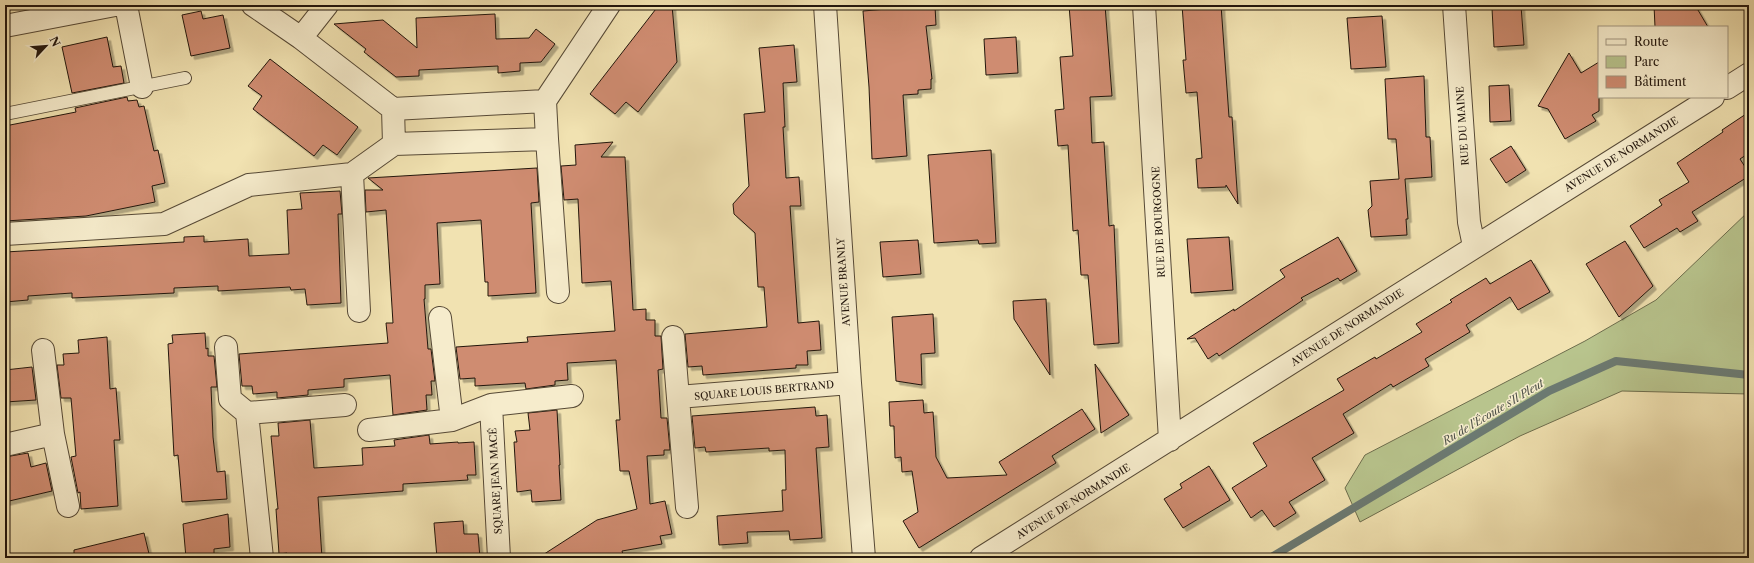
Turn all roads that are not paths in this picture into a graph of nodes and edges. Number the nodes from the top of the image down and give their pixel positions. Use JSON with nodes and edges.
{"nodes":[{"id":1,"x":115,"y":5,"type":"edge"},
{"id":2,"x":126,"y":5,"type":"edge"},
{"id":3,"x":253,"y":5,"type":"edge"},
{"id":4,"x":327,"y":5,"type":"edge"},
{"id":5,"x":609,"y":5,"type":"edge"},
{"id":6,"x":825,"y":5,"type":"edge"},
{"id":7,"x":1144,"y":5,"type":"edge"},
{"id":8,"x":1454,"y":5,"type":"edge"},
{"id":9,"x":5,"y":26,"type":"edge"},
{"id":10,"x":301,"y":38,"type":"junction"},
{"id":11,"x":1749,"y":74,"type":"edge"},
{"id":12,"x":185,"y":78,"type":"dead end"},
{"id":13,"x":142,"y":87,"type":"junction"},
{"id":14,"x":1728,"y":87,"type":"edge"},
{"id":15,"x":1711,"y":98,"type":"edge"},
{"id":16,"x":544,"y":101,"type":"junction"},
{"id":17,"x":393,"y":109,"type":"junction"},
{"id":18,"x":5,"y":114,"type":"edge"},
{"id":19,"x":547,"y":139,"type":"junction"},
{"id":20,"x":394,"y":144,"type":"junction"},
{"id":21,"x":352,"y":174,"type":"junction"},
{"id":22,"x":5,"y":234,"type":"edge"},
{"id":23,"x":1474,"y":246,"type":"junction"},
{"id":24,"x":558,"y":292,"type":"dead end"},
{"id":25,"x":359,"y":311,"type":"dead end"},
{"id":26,"x":440,"y":318,"type":"dead end"},
{"id":27,"x":673,"y":337,"type":"dead end"},
{"id":28,"x":226,"y":347,"type":"dead end"},
{"id":29,"x":43,"y":350,"type":"dead end"},
{"id":30,"x":850,"y":383,"type":"junction"},
{"id":31,"x":572,"y":396,"type":"dead end"},
{"id":32,"x":678,"y":397,"type":"junction"},
{"id":33,"x":345,"y":405,"type":"dead end"},
{"id":34,"x":491,"y":405,"type":"junction"},
{"id":35,"x":247,"y":413,"type":"junction"},
{"id":36,"x":452,"y":420,"type":"junction"},
{"id":37,"x":369,"y":430,"type":"dead end"},
{"id":38,"x":53,"y":434,"type":"junction"},
{"id":39,"x":1170,"y":440,"type":"junction"},
{"id":40,"x":5,"y":445,"type":"edge"},
{"id":41,"x":68,"y":506,"type":"dead end"},
{"id":42,"x":688,"y":507,"type":"dead end"},
{"id":43,"x":262,"y":558,"type":"edge"},
{"id":44,"x":499,"y":558,"type":"edge"},
{"id":45,"x":864,"y":558,"type":"edge"},
{"id":46,"x":981,"y":558,"type":"edge"}],
"edges":[{"from":1,"to":9,"type":"street"},
{"from":2,"to":13,"type":"street"},
{"from":3,"to":10,"type":"street"},
{"from":4,"to":10,"type":"street"},
{"from":5,"to":16,"type":"street"},
{"from":6,"to":30,"type":"street","name":"AVENUE BRANLY"},
{"from":7,"to":39,"type":"street","name":"RUE DE BOURGOGNE"},
{"from":8,"to":23,"type":"street","name":"RUE DU MAINE"},
{"from":10,"to":17,"type":"street"},
{"from":11,"to":14,"type":"street"},
{"from":12,"to":13,"type":"lane"},
{"from":13,"to":18,"type":"lane"},
{"from":15,"to":23,"type":"street","name":"AVENUE DE NORMANDIE"},
{"from":16,"to":17,"type":"street"},
{"from":16,"to":19,"type":"street"},
{"from":17,"to":20,"type":"street"},
{"from":19,"to":20,"type":"street"},
{"from":19,"to":24,"type":"street"},
{"from":20,"to":21,"type":"street"},
{"from":21,"to":22,"type":"street"},
{"from":21,"to":25,"type":"street"},
{"from":23,"to":39,"type":"street","name":"AVENUE DE NORMANDIE"},
{"from":26,"to":36,"type":"street"},
{"from":27,"to":32,"type":"street"},
{"from":28,"to":35,"type":"street"},
{"from":29,"to":38,"type":"street"},
{"from":30,"to":32,"type":"street","name":"SQUARE LOUIS BERTRAND"},
{"from":30,"to":45,"type":"street","name":"AVENUE BRANLY"},
{"from":31,"to":34,"type":"street"},
{"from":32,"to":42,"type":"street"},
{"from":33,"to":35,"type":"street"},
{"from":34,"to":36,"type":"street"},
{"from":34,"to":44,"type":"street","name":"SQUARE JEAN MACÉ"},
{"from":35,"to":43,"type":"street"},
{"from":36,"to":37,"type":"street"},
{"from":38,"to":40,"type":"street"},
{"from":38,"to":41,"type":"street"},
{"from":39,"to":46,"type":"street","name":"AVENUE DE NORMANDIE"}]}
